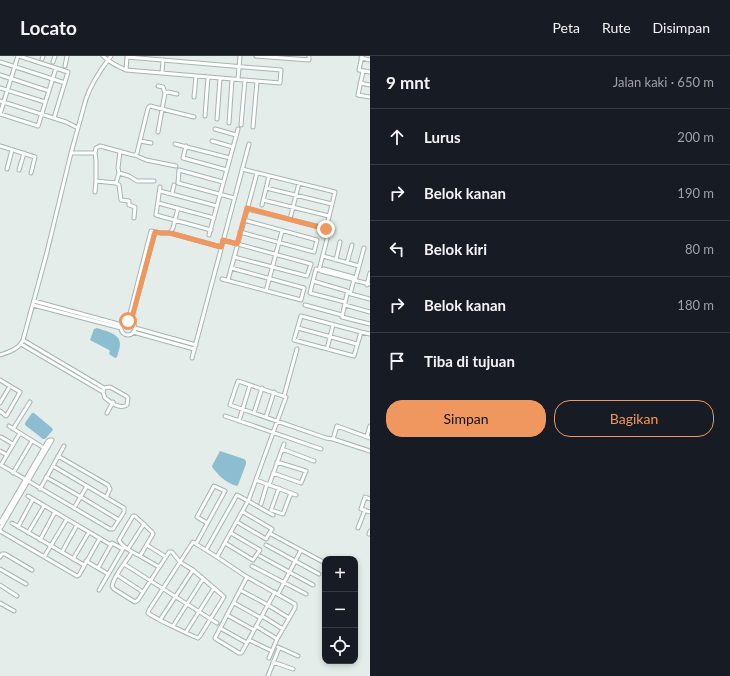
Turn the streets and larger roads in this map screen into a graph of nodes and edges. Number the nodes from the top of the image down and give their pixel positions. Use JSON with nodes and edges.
{"nodes":[{"id":1,"x":19,"y":56,"type":"edge"},
{"id":2,"x":55,"y":56,"type":"edge"},
{"id":3,"x":67,"y":56,"type":"edge"},
{"id":4,"x":103,"y":56,"type":"edge"},
{"id":5,"x":111,"y":56,"type":"edge"},
{"id":6,"x":240,"y":56,"type":"edge"},
{"id":7,"x":256,"y":56,"type":"edge"},
{"id":8,"x":309,"y":56,"type":"edge"},
{"id":9,"x":362,"y":57,"type":"edge"},
{"id":10,"x":163,"y":60,"type":"junction"},
{"id":11,"x":370,"y":60,"type":"edge"},
{"id":12,"x":108,"y":61,"type":"junction"},
{"id":13,"x":0,"y":62,"type":"edge"},
{"id":14,"x":53,"y":62,"type":"dead end"},
{"id":15,"x":64,"y":66,"type":"dead end"},
{"id":16,"x":15,"y":67,"type":"junction"},
{"id":17,"x":239,"y":67,"type":"junction"},
{"id":18,"x":56,"y":68,"type":"junction"},
{"id":19,"x":126,"y":70,"type":"junction"},
{"id":20,"x":363,"y":71,"type":"junction"},
{"id":21,"x":370,"y":72,"type":"edge"},
{"id":22,"x":162,"y":73,"type":"junction"},
{"id":23,"x":0,"y":75,"type":"edge"},
{"id":24,"x":196,"y":76,"type":"junction"},
{"id":25,"x":208,"y":77,"type":"junction"},
{"id":26,"x":220,"y":78,"type":"junction"},
{"id":27,"x":11,"y":79,"type":"junction"},
{"id":28,"x":53,"y":79,"type":"junction"},
{"id":29,"x":232,"y":79,"type":"junction"},
{"id":30,"x":238,"y":79,"type":"junction"},
{"id":31,"x":245,"y":80,"type":"junction"},
{"id":32,"x":256,"y":81,"type":"junction"},
{"id":33,"x":65,"y":83,"type":"junction"},
{"id":34,"x":360,"y":83,"type":"junction"},
{"id":35,"x":370,"y":85,"type":"edge"},
{"id":36,"x":158,"y":86,"type":"dead end"},
{"id":37,"x":0,"y":88,"type":"edge"},
{"id":38,"x":8,"y":90,"type":"junction"},
{"id":39,"x":49,"y":91,"type":"junction"},
{"id":40,"x":165,"y":93,"type":"junction"},
{"id":41,"x":177,"y":94,"type":"dead end"},
{"id":42,"x":370,"y":97,"type":"edge"},
{"id":43,"x":194,"y":98,"type":"dead end"},
{"id":44,"x":0,"y":101,"type":"edge"},
{"id":45,"x":4,"y":102,"type":"junction"},
{"id":46,"x":46,"y":102,"type":"junction"},
{"id":47,"x":163,"y":109,"type":"junction"},
{"id":48,"x":0,"y":114,"type":"edge"},
{"id":49,"x":42,"y":114,"type":"junction"},
{"id":50,"x":205,"y":116,"type":"dead end"},
{"id":51,"x":194,"y":117,"type":"dead end"},
{"id":52,"x":54,"y":118,"type":"junction"},
{"id":53,"x":217,"y":119,"type":"dead end"},
{"id":54,"x":229,"y":123,"type":"dead end"},
{"id":55,"x":241,"y":125,"type":"dead end"},
{"id":56,"x":253,"y":127,"type":"dead end"},
{"id":57,"x":78,"y":128,"type":"junction"},
{"id":58,"x":215,"y":129,"type":"dead end"},
{"id":59,"x":238,"y":129,"type":"dead end"},
{"id":60,"x":158,"y":132,"type":"dead end"},
{"id":61,"x":236,"y":135,"type":"junction"},
{"id":62,"x":140,"y":141,"type":"junction"},
{"id":63,"x":212,"y":141,"type":"dead end"},
{"id":64,"x":151,"y":143,"type":"dead end"},
{"id":65,"x":175,"y":144,"type":"dead end"},
{"id":66,"x":249,"y":144,"type":"dead end"},
{"id":67,"x":186,"y":146,"type":"junction"},
{"id":68,"x":0,"y":147,"type":"edge"},
{"id":69,"x":233,"y":147,"type":"junction"},
{"id":70,"x":12,"y":150,"type":"junction"},
{"id":71,"x":120,"y":151,"type":"junction"},
{"id":72,"x":24,"y":153,"type":"junction"},
{"id":73,"x":74,"y":153,"type":"junction"},
{"id":74,"x":95,"y":153,"type":"junction"},
{"id":75,"x":135,"y":155,"type":"junction"},
{"id":76,"x":230,"y":158,"type":"junction"},
{"id":77,"x":176,"y":166,"type":"dead end"},
{"id":78,"x":7,"y":168,"type":"dead end"},
{"id":79,"x":242,"y":169,"type":"junction"},
{"id":80,"x":19,"y":170,"type":"dead end"},
{"id":81,"x":226,"y":170,"type":"junction"},
{"id":82,"x":31,"y":173,"type":"dead end"},
{"id":83,"x":119,"y":173,"type":"junction"},
{"id":84,"x":257,"y":173,"type":"junction"},
{"id":85,"x":269,"y":176,"type":"junction"},
{"id":86,"x":96,"y":181,"type":"junction"},
{"id":87,"x":154,"y":182,"type":"dead end"},
{"id":88,"x":223,"y":182,"type":"junction"},
{"id":89,"x":116,"y":183,"type":"junction"},
{"id":90,"x":299,"y":183,"type":"junction"},
{"id":91,"x":174,"y":185,"type":"dead end"},
{"id":92,"x":266,"y":188,"type":"junction"},
{"id":93,"x":95,"y":192,"type":"dead end"},
{"id":94,"x":172,"y":194,"type":"junction"},
{"id":95,"x":220,"y":194,"type":"junction"},
{"id":96,"x":296,"y":195,"type":"junction"},
{"id":97,"x":234,"y":198,"type":"junction"},
{"id":98,"x":263,"y":200,"type":"junction"},
{"id":99,"x":158,"y":203,"type":"junction"},
{"id":100,"x":332,"y":204,"type":"junction"},
{"id":101,"x":262,"y":205,"type":"dead end"},
{"id":102,"x":217,"y":206,"type":"junction"},
{"id":103,"x":293,"y":207,"type":"junction"},
{"id":104,"x":178,"y":208,"type":"junction"},
{"id":105,"x":247,"y":208,"type":"junction"},
{"id":106,"x":330,"y":216,"type":"junction"},
{"id":107,"x":134,"y":218,"type":"dead end"},
{"id":108,"x":214,"y":218,"type":"junction"},
{"id":109,"x":290,"y":219,"type":"junction"},
{"id":110,"x":175,"y":220,"type":"junction"},
{"id":111,"x":244,"y":220,"type":"junction"},
{"id":112,"x":326,"y":229,"type":"junction"},
{"id":113,"x":211,"y":230,"type":"junction"},
{"id":114,"x":333,"y":230,"type":"dead end"},
{"id":115,"x":282,"y":231,"type":"junction"},
{"id":116,"x":240,"y":232,"type":"junction"},
{"id":117,"x":170,"y":233,"type":"junction"},
{"id":118,"x":209,"y":235,"type":"dead end"},
{"id":119,"x":327,"y":239,"type":"dead end"},
{"id":120,"x":223,"y":240,"type":"junction"},
{"id":121,"x":340,"y":242,"type":"dead end"},
{"id":122,"x":279,"y":243,"type":"junction"},
{"id":123,"x":237,"y":244,"type":"junction"},
{"id":124,"x":352,"y":245,"type":"dead end"},
{"id":125,"x":221,"y":247,"type":"junction"},
{"id":126,"x":364,"y":248,"type":"dead end"},
{"id":127,"x":276,"y":254,"type":"junction"},
{"id":128,"x":323,"y":256,"type":"junction"},
{"id":129,"x":234,"y":257,"type":"junction"},
{"id":130,"x":336,"y":260,"type":"junction"},
{"id":131,"x":347,"y":263,"type":"junction"},
{"id":132,"x":359,"y":266,"type":"junction"},
{"id":133,"x":272,"y":267,"type":"junction"},
{"id":134,"x":231,"y":268,"type":"junction"},
{"id":135,"x":319,"y":270,"type":"junction"},
{"id":136,"x":370,"y":273,"type":"edge"},
{"id":137,"x":222,"y":279,"type":"dead end"},
{"id":138,"x":269,"y":279,"type":"junction"},
{"id":139,"x":228,"y":280,"type":"junction"},
{"id":140,"x":354,"y":280,"type":"junction"},
{"id":141,"x":313,"y":281,"type":"junction"},
{"id":142,"x":369,"y":285,"type":"edge"},
{"id":143,"x":266,"y":291,"type":"junction"},
{"id":144,"x":349,"y":292,"type":"junction"},
{"id":145,"x":370,"y":299,"type":"edge"},
{"id":146,"x":33,"y":303,"type":"junction"},
{"id":147,"x":345,"y":304,"type":"junction"},
{"id":148,"x":305,"y":305,"type":"dead end"},
{"id":149,"x":370,"y":312,"type":"edge"},
{"id":150,"x":342,"y":314,"type":"junction"},
{"id":151,"x":129,"y":321,"type":"junction"},
{"id":152,"x":370,"y":324,"type":"edge"},
{"id":153,"x":333,"y":325,"type":"junction"},
{"id":154,"x":122,"y":327,"type":"junction"},
{"id":155,"x":135,"y":328,"type":"junction"},
{"id":156,"x":298,"y":328,"type":"junction"},
{"id":157,"x":133,"y":332,"type":"junction"},
{"id":158,"x":361,"y":332,"type":"junction"},
{"id":159,"x":370,"y":334,"type":"edge"},
{"id":160,"x":330,"y":337,"type":"junction"},
{"id":161,"x":22,"y":342,"type":"junction"},
{"id":162,"x":196,"y":344,"type":"junction"},
{"id":163,"x":357,"y":344,"type":"junction"},
{"id":164,"x":194,"y":349,"type":"junction"},
{"id":165,"x":297,"y":349,"type":"dead end"},
{"id":166,"x":327,"y":349,"type":"junction"},
{"id":167,"x":0,"y":355,"type":"edge"},
{"id":168,"x":192,"y":358,"type":"dead end"},
{"id":169,"x":0,"y":380,"type":"edge"},
{"id":170,"x":250,"y":385,"type":"junction"},
{"id":171,"x":10,"y":386,"type":"junction"},
{"id":172,"x":262,"y":388,"type":"junction"},
{"id":173,"x":104,"y":390,"type":"junction"},
{"id":174,"x":274,"y":392,"type":"junction"},
{"id":175,"x":284,"y":396,"type":"junction"},
{"id":176,"x":30,"y":402,"type":"dead end"},
{"id":177,"x":113,"y":402,"type":"junction"},
{"id":178,"x":0,"y":403,"type":"edge"},
{"id":179,"x":242,"y":409,"type":"junction"},
{"id":180,"x":0,"y":411,"type":"edge"},
{"id":181,"x":106,"y":413,"type":"dead end"},
{"id":182,"x":254,"y":413,"type":"junction"},
{"id":183,"x":225,"y":416,"type":"dead end"},
{"id":184,"x":266,"y":417,"type":"junction"},
{"id":185,"x":239,"y":420,"type":"junction"},
{"id":186,"x":278,"y":421,"type":"junction"},
{"id":187,"x":9,"y":426,"type":"dead end"},
{"id":188,"x":370,"y":426,"type":"edge"},
{"id":189,"x":13,"y":429,"type":"junction"},
{"id":190,"x":273,"y":432,"type":"junction"},
{"id":191,"x":20,"y":433,"type":"junction"},
{"id":192,"x":1,"y":437,"type":"dead end"},
{"id":193,"x":368,"y":437,"type":"edge"},
{"id":194,"x":333,"y":439,"type":"junction"},
{"id":195,"x":32,"y":440,"type":"junction"},
{"id":196,"x":13,"y":444,"type":"junction"},
{"id":197,"x":284,"y":444,"type":"dead end"},
{"id":198,"x":64,"y":446,"type":"dead end"},
{"id":199,"x":44,"y":448,"type":"junction"},
{"id":200,"x":282,"y":449,"type":"junction"},
{"id":201,"x":321,"y":449,"type":"dead end"},
{"id":202,"x":0,"y":451,"type":"edge"},
{"id":203,"x":370,"y":451,"type":"edge"},
{"id":204,"x":7,"y":455,"type":"junction"},
{"id":205,"x":58,"y":456,"type":"junction"},
{"id":206,"x":314,"y":461,"type":"dead end"},
{"id":207,"x":277,"y":462,"type":"junction"},
{"id":208,"x":0,"y":465,"type":"edge"},
{"id":209,"x":53,"y":466,"type":"junction"},
{"id":210,"x":13,"y":473,"type":"junction"},
{"id":211,"x":273,"y":473,"type":"junction"},
{"id":212,"x":46,"y":477,"type":"junction"},
{"id":213,"x":256,"y":480,"type":"junction"},
{"id":214,"x":26,"y":481,"type":"junction"},
{"id":215,"x":268,"y":484,"type":"junction"},
{"id":216,"x":87,"y":486,"type":"junction"},
{"id":217,"x":279,"y":488,"type":"junction"},
{"id":218,"x":40,"y":489,"type":"junction"},
{"id":219,"x":291,"y":493,"type":"junction"},
{"id":220,"x":296,"y":494,"type":"dead end"},
{"id":221,"x":28,"y":496,"type":"dead end"},
{"id":222,"x":81,"y":497,"type":"junction"},
{"id":223,"x":106,"y":498,"type":"junction"},
{"id":224,"x":33,"y":499,"type":"junction"},
{"id":225,"x":370,"y":499,"type":"edge"},
{"id":226,"x":249,"y":500,"type":"junction"},
{"id":227,"x":260,"y":504,"type":"dead end"},
{"id":228,"x":44,"y":506,"type":"junction"},
{"id":229,"x":74,"y":508,"type":"junction"},
{"id":230,"x":365,"y":510,"type":"junction"},
{"id":231,"x":56,"y":512,"type":"junction"},
{"id":232,"x":242,"y":512,"type":"junction"},
{"id":233,"x":370,"y":512,"type":"edge"},
{"id":234,"x":273,"y":515,"type":"dead end"},
{"id":235,"x":67,"y":519,"type":"junction"},
{"id":236,"x":119,"y":520,"type":"junction"},
{"id":237,"x":237,"y":522,"type":"junction"},
{"id":238,"x":0,"y":523,"type":"edge"},
{"id":239,"x":12,"y":523,"type":"dead end"},
{"id":240,"x":207,"y":523,"type":"junction"},
{"id":241,"x":144,"y":524,"type":"junction"},
{"id":242,"x":78,"y":525,"type":"junction"},
{"id":243,"x":18,"y":527,"type":"junction"},
{"id":244,"x":358,"y":528,"type":"dead end"},
{"id":245,"x":0,"y":530,"type":"edge"},
{"id":246,"x":89,"y":532,"type":"junction"},
{"id":247,"x":28,"y":533,"type":"junction"},
{"id":248,"x":230,"y":533,"type":"junction"},
{"id":249,"x":271,"y":534,"type":"dead end"},
{"id":250,"x":100,"y":538,"type":"junction"},
{"id":251,"x":40,"y":540,"type":"junction"},
{"id":252,"x":225,"y":543,"type":"junction"},
{"id":253,"x":196,"y":544,"type":"junction"},
{"id":254,"x":111,"y":545,"type":"junction"},
{"id":255,"x":147,"y":545,"type":"junction"},
{"id":256,"x":266,"y":545,"type":"dead end"},
{"id":257,"x":51,"y":546,"type":"junction"},
{"id":258,"x":128,"y":549,"type":"junction"},
{"id":259,"x":206,"y":550,"type":"junction"},
{"id":260,"x":301,"y":550,"type":"junction"},
{"id":261,"x":62,"y":552,"type":"junction"},
{"id":262,"x":132,"y":552,"type":"junction"},
{"id":263,"x":140,"y":556,"type":"junction"},
{"id":264,"x":217,"y":556,"type":"junction"},
{"id":265,"x":260,"y":556,"type":"dead end"},
{"id":266,"x":0,"y":557,"type":"edge"},
{"id":267,"x":44,"y":557,"type":"junction"},
{"id":268,"x":166,"y":557,"type":"junction"},
{"id":269,"x":73,"y":559,"type":"junction"},
{"id":270,"x":86,"y":561,"type":"junction"},
{"id":271,"x":296,"y":561,"type":"junction"},
{"id":272,"x":322,"y":561,"type":"edge"},
{"id":273,"x":180,"y":562,"type":"junction"},
{"id":274,"x":124,"y":564,"type":"junction"},
{"id":275,"x":84,"y":565,"type":"junction"},
{"id":276,"x":252,"y":566,"type":"dead end"},
{"id":277,"x":159,"y":567,"type":"junction"},
{"id":278,"x":98,"y":568,"type":"junction"},
{"id":279,"x":0,"y":569,"type":"edge"},
{"id":280,"x":32,"y":570,"type":"dead end"},
{"id":281,"x":193,"y":570,"type":"junction"},
{"id":282,"x":290,"y":572,"type":"junction"},
{"id":283,"x":108,"y":574,"type":"junction"},
{"id":284,"x":319,"y":574,"type":"dead end"},
{"id":285,"x":117,"y":575,"type":"junction"},
{"id":286,"x":247,"y":577,"type":"junction"},
{"id":287,"x":203,"y":578,"type":"junction"},
{"id":288,"x":151,"y":580,"type":"junction"},
{"id":289,"x":284,"y":583,"type":"junction"},
{"id":290,"x":26,"y":584,"type":"dead end"},
{"id":291,"x":313,"y":584,"type":"dead end"},
{"id":292,"x":0,"y":585,"type":"edge"},
{"id":293,"x":163,"y":588,"type":"junction"},
{"id":294,"x":214,"y":588,"type":"junction"},
{"id":295,"x":99,"y":590,"type":"dead end"},
{"id":296,"x":240,"y":590,"type":"junction"},
{"id":297,"x":144,"y":592,"type":"junction"},
{"id":298,"x":276,"y":593,"type":"junction"},
{"id":299,"x":306,"y":594,"type":"dead end"},
{"id":300,"x":17,"y":596,"type":"dead end"},
{"id":301,"x":175,"y":596,"type":"junction"},
{"id":302,"x":234,"y":602,"type":"junction"},
{"id":303,"x":0,"y":603,"type":"edge"},
{"id":304,"x":187,"y":604,"type":"junction"},
{"id":305,"x":268,"y":605,"type":"junction"},
{"id":306,"x":14,"y":611,"type":"dead end"},
{"id":307,"x":199,"y":611,"type":"junction"},
{"id":308,"x":227,"y":615,"type":"junction"},
{"id":309,"x":261,"y":617,"type":"junction"},
{"id":310,"x":211,"y":618,"type":"junction"},
{"id":311,"x":289,"y":618,"type":"junction"},
{"id":312,"x":160,"y":620,"type":"junction"},
{"id":313,"x":217,"y":622,"type":"dead end"},
{"id":314,"x":173,"y":626,"type":"junction"},
{"id":315,"x":256,"y":626,"type":"junction"},
{"id":316,"x":220,"y":628,"type":"junction"},
{"id":317,"x":283,"y":629,"type":"junction"},
{"id":318,"x":254,"y":630,"type":"junction"},
{"id":319,"x":186,"y":632,"type":"junction"},
{"id":320,"x":277,"y":639,"type":"junction"},
{"id":321,"x":248,"y":641,"type":"junction"},
{"id":322,"x":274,"y":646,"type":"junction"},
{"id":323,"x":279,"y":648,"type":"junction"},
{"id":324,"x":272,"y":651,"type":"junction"},
{"id":325,"x":298,"y":656,"type":"dead end"},
{"id":326,"x":269,"y":658,"type":"dead end"},
{"id":327,"x":274,"y":662,"type":"junction"},
{"id":328,"x":293,"y":669,"type":"dead end"},
{"id":329,"x":269,"y":676,"type":"edge"}],
"edges":[{"from":1,"to":16,"type":"street"},
{"from":1,"to":18,"type":"street"},
{"from":2,"to":14,"type":"street"},
{"from":3,"to":15,"type":"street"},
{"from":4,"to":12,"type":"street"},
{"from":5,"to":12,"type":"street"},
{"from":6,"to":17,"type":"street"},
{"from":7,"to":8,"type":"street"},
{"from":9,"to":11,"type":"street"},
{"from":9,"to":20,"type":"street"},
{"from":10,"to":17,"type":"street"},
{"from":10,"to":19,"type":"street"},
{"from":10,"to":22,"type":"street"},
{"from":12,"to":19,"type":"street"},
{"from":12,"to":57,"type":"street"},
{"from":13,"to":16,"type":"street"},
{"from":16,"to":27,"type":"street"},
{"from":16,"to":28,"type":"street"},
{"from":17,"to":30,"type":"street"},
{"from":17,"to":32,"type":"street"},
{"from":18,"to":28,"type":"street"},
{"from":18,"to":33,"type":"street"},
{"from":19,"to":22,"type":"street"},
{"from":20,"to":21,"type":"street"},
{"from":20,"to":34,"type":"street"},
{"from":22,"to":24,"type":"street"},
{"from":23,"to":27,"type":"street"},
{"from":24,"to":25,"type":"street"},
{"from":24,"to":43,"type":"street"},
{"from":25,"to":26,"type":"street"},
{"from":25,"to":50,"type":"street"},
{"from":26,"to":29,"type":"street"},
{"from":26,"to":53,"type":"street"},
{"from":27,"to":38,"type":"street"},
{"from":27,"to":39,"type":"street"},
{"from":28,"to":33,"type":"street"},
{"from":28,"to":39,"type":"street"},
{"from":29,"to":30,"type":"street"},
{"from":29,"to":54,"type":"street"},
{"from":30,"to":31,"type":"street"},
{"from":31,"to":32,"type":"street"},
{"from":31,"to":55,"type":"street"},
{"from":32,"to":56,"type":"street"},
{"from":33,"to":52,"type":"street"},
{"from":34,"to":35,"type":"street"},
{"from":34,"to":42,"type":"street"},
{"from":36,"to":40,"type":"street"},
{"from":37,"to":38,"type":"street"},
{"from":38,"to":45,"type":"street"},
{"from":38,"to":46,"type":"street"},
{"from":39,"to":46,"type":"street"},
{"from":40,"to":41,"type":"street"},
{"from":40,"to":47,"type":"street"},
{"from":44,"to":45,"type":"street"},
{"from":45,"to":48,"type":"street"},
{"from":45,"to":49,"type":"street"},
{"from":46,"to":49,"type":"street"},
{"from":47,"to":51,"type":"street"},
{"from":47,"to":60,"type":"street"},
{"from":47,"to":62,"type":"street"},
{"from":48,"to":49,"type":"street"},
{"from":49,"to":52,"type":"street"},
{"from":52,"to":57,"type":"street"},
{"from":57,"to":73,"type":"street"},
{"from":58,"to":61,"type":"street"},
{"from":59,"to":61,"type":"street"},
{"from":61,"to":69,"type":"street"},
{"from":62,"to":64,"type":"street"},
{"from":62,"to":75,"type":"street"},
{"from":63,"to":69,"type":"street"},
{"from":65,"to":67,"type":"street"},
{"from":66,"to":79,"type":"street"},
{"from":67,"to":76,"type":"street"},
{"from":67,"to":81,"type":"street"},
{"from":68,"to":70,"type":"street"},
{"from":69,"to":76,"type":"street"},
{"from":70,"to":72,"type":"street"},
{"from":70,"to":78,"type":"street"},
{"from":71,"to":74,"type":"street"},
{"from":71,"to":75,"type":"street"},
{"from":71,"to":83,"type":"street"},
{"from":72,"to":80,"type":"street"},
{"from":72,"to":82,"type":"street"},
{"from":73,"to":74,"type":"street"},
{"from":73,"to":146,"type":"street"},
{"from":74,"to":86,"type":"street"},
{"from":75,"to":77,"type":"street"},
{"from":76,"to":81,"type":"street"},
{"from":79,"to":84,"type":"street"},
{"from":79,"to":97,"type":"street"},
{"from":81,"to":88,"type":"street"},
{"from":83,"to":87,"type":"street"},
{"from":83,"to":89,"type":"street"},
{"from":84,"to":85,"type":"street"},
{"from":84,"to":105,"type":"street"},
{"from":85,"to":90,"type":"street"},
{"from":85,"to":92,"type":"street"},
{"from":86,"to":89,"type":"street"},
{"from":86,"to":93,"type":"street"},
{"from":88,"to":95,"type":"street"},
{"from":88,"to":95,"type":"street"},
{"from":89,"to":107,"type":"street"},
{"from":90,"to":96,"type":"street"},
{"from":90,"to":100,"type":"street"},
{"from":91,"to":94,"type":"street"},
{"from":92,"to":96,"type":"street"},
{"from":92,"to":98,"type":"street"},
{"from":94,"to":99,"type":"street"},
{"from":94,"to":102,"type":"street"},
{"from":95,"to":97,"type":"street"},
{"from":95,"to":102,"type":"street"},
{"from":96,"to":100,"type":"street"},
{"from":96,"to":103,"type":"street"},
{"from":97,"to":120,"type":"street"},
{"from":98,"to":101,"type":"street"},
{"from":98,"to":103,"type":"street"},
{"from":99,"to":104,"type":"street"},
{"from":99,"to":110,"type":"street"},
{"from":100,"to":106,"type":"street"},
{"from":102,"to":108,"type":"street"},
{"from":103,"to":106,"type":"street"},
{"from":103,"to":109,"type":"street"},
{"from":104,"to":108,"type":"street"},
{"from":104,"to":110,"type":"street"},
{"from":105,"to":109,"type":"street"},
{"from":105,"to":111,"type":"street"},
{"from":106,"to":112,"type":"street"},
{"from":108,"to":113,"type":"street"},
{"from":109,"to":112,"type":"street"},
{"from":110,"to":113,"type":"street"},
{"from":110,"to":117,"type":"street"},
{"from":111,"to":115,"type":"street"},
{"from":111,"to":116,"type":"street"},
{"from":112,"to":114,"type":"street"},
{"from":113,"to":118,"type":"street"},
{"from":115,"to":122,"type":"street"},
{"from":115,"to":122,"type":"street"},
{"from":116,"to":122,"type":"street"},
{"from":116,"to":123,"type":"street"},
{"from":117,"to":125,"type":"street"},
{"from":117,"to":151,"type":"street"},
{"from":119,"to":128,"type":"street"},
{"from":120,"to":123,"type":"street"},
{"from":120,"to":125,"type":"street"},
{"from":121,"to":130,"type":"street"},
{"from":122,"to":127,"type":"street"},
{"from":123,"to":127,"type":"street"},
{"from":123,"to":129,"type":"street"},
{"from":124,"to":131,"type":"street"},
{"from":125,"to":162,"type":"street"},
{"from":126,"to":132,"type":"street"},
{"from":127,"to":133,"type":"street"},
{"from":127,"to":133,"type":"street"},
{"from":128,"to":130,"type":"street"},
{"from":128,"to":135,"type":"street"},
{"from":129,"to":133,"type":"street"},
{"from":129,"to":134,"type":"street"},
{"from":130,"to":131,"type":"street"},
{"from":131,"to":132,"type":"street"},
{"from":132,"to":140,"type":"street"},
{"from":133,"to":138,"type":"street"},
{"from":134,"to":138,"type":"street"},
{"from":134,"to":139,"type":"street"},
{"from":135,"to":140,"type":"street"},
{"from":135,"to":141,"type":"street"},
{"from":136,"to":142,"type":"street"},
{"from":137,"to":139,"type":"street"},
{"from":138,"to":143,"type":"street"},
{"from":138,"to":143,"type":"street"},
{"from":139,"to":143,"type":"street"},
{"from":140,"to":142,"type":"street"},
{"from":140,"to":144,"type":"street"},
{"from":141,"to":144,"type":"street"},
{"from":141,"to":147,"type":"street"},
{"from":144,"to":145,"type":"street"},
{"from":144,"to":147,"type":"street"},
{"from":146,"to":154,"type":"street"},
{"from":146,"to":161,"type":"street"},
{"from":147,"to":149,"type":"street"},
{"from":147,"to":150,"type":"street"},
{"from":148,"to":150,"type":"street"},
{"from":150,"to":152,"type":"street"},
{"from":151,"to":154,"type":"street"},
{"from":151,"to":155,"type":"street"},
{"from":153,"to":156,"type":"street"},
{"from":153,"to":158,"type":"street"},
{"from":153,"to":160,"type":"street"},
{"from":154,"to":157,"type":"street"},
{"from":155,"to":157,"type":"street"},
{"from":155,"to":162,"type":"street"},
{"from":156,"to":160,"type":"street"},
{"from":156,"to":166,"type":"street"},
{"from":157,"to":164,"type":"street"},
{"from":158,"to":159,"type":"street"},
{"from":158,"to":163,"type":"street"},
{"from":160,"to":163,"type":"street"},
{"from":160,"to":166,"type":"street"},
{"from":161,"to":167,"type":"street"},
{"from":161,"to":173,"type":"street"},
{"from":162,"to":164,"type":"street"},
{"from":163,"to":166,"type":"street"},
{"from":164,"to":168,"type":"street"},
{"from":165,"to":175,"type":"street"},
{"from":169,"to":171,"type":"street"},
{"from":170,"to":172,"type":"street"},
{"from":170,"to":179,"type":"street"},
{"from":170,"to":179,"type":"street"},
{"from":171,"to":178,"type":"street"},
{"from":171,"to":180,"type":"street"},
{"from":172,"to":174,"type":"street"},
{"from":172,"to":182,"type":"street"},
{"from":173,"to":177,"type":"street"},
{"from":173,"to":177,"type":"street"},
{"from":174,"to":175,"type":"street"},
{"from":174,"to":184,"type":"street"},
{"from":175,"to":186,"type":"street"},
{"from":176,"to":189,"type":"street"},
{"from":177,"to":181,"type":"street"},
{"from":179,"to":182,"type":"street"},
{"from":179,"to":185,"type":"street"},
{"from":182,"to":184,"type":"street"},
{"from":183,"to":185,"type":"street"},
{"from":184,"to":186,"type":"street"},
{"from":185,"to":190,"type":"street"},
{"from":186,"to":190,"type":"street"},
{"from":186,"to":194,"type":"street"},
{"from":187,"to":189,"type":"street"},
{"from":188,"to":193,"type":"street"},
{"from":189,"to":191,"type":"street"},
{"from":190,"to":201,"type":"street"},
{"from":190,"to":213,"type":"street"},
{"from":191,"to":195,"type":"street"},
{"from":191,"to":196,"type":"street"},
{"from":192,"to":196,"type":"street"},
{"from":193,"to":194,"type":"street"},
{"from":194,"to":203,"type":"street"},
{"from":195,"to":199,"type":"street"},
{"from":195,"to":210,"type":"street"},
{"from":196,"to":204,"type":"street"},
{"from":197,"to":200,"type":"street"},
{"from":198,"to":205,"type":"street"},
{"from":199,"to":214,"type":"street"},
{"from":199,"to":214,"type":"street"},
{"from":200,"to":206,"type":"street"},
{"from":200,"to":207,"type":"street"},
{"from":202,"to":204,"type":"street"},
{"from":204,"to":208,"type":"street"},
{"from":205,"to":209,"type":"street"},
{"from":205,"to":223,"type":"street"},
{"from":207,"to":211,"type":"street"},
{"from":207,"to":211,"type":"street"},
{"from":208,"to":210,"type":"street"},
{"from":209,"to":212,"type":"street"},
{"from":209,"to":216,"type":"street"},
{"from":210,"to":214,"type":"street"},
{"from":211,"to":215,"type":"street"},
{"from":212,"to":218,"type":"street"},
{"from":212,"to":222,"type":"street"},
{"from":213,"to":215,"type":"street"},
{"from":213,"to":226,"type":"street"},
{"from":214,"to":218,"type":"street"},
{"from":214,"to":238,"type":"street"},
{"from":214,"to":245,"type":"street"},
{"from":215,"to":217,"type":"street"},
{"from":215,"to":227,"type":"street"},
{"from":216,"to":222,"type":"street"},
{"from":216,"to":223,"type":"street"},
{"from":217,"to":219,"type":"street"},
{"from":217,"to":219,"type":"street"},
{"from":218,"to":229,"type":"street"},
{"from":219,"to":220,"type":"street"},
{"from":221,"to":224,"type":"street"},
{"from":222,"to":229,"type":"street"},
{"from":222,"to":236,"type":"street"},
{"from":223,"to":236,"type":"street"},
{"from":224,"to":228,"type":"street"},
{"from":224,"to":243,"type":"street"},
{"from":225,"to":230,"type":"street"},
{"from":226,"to":232,"type":"street"},
{"from":226,"to":234,"type":"street"},
{"from":226,"to":259,"type":"street"},
{"from":228,"to":231,"type":"street"},
{"from":228,"to":247,"type":"street"},
{"from":229,"to":236,"type":"street"},
{"from":230,"to":233,"type":"street"},
{"from":230,"to":244,"type":"street"},
{"from":231,"to":235,"type":"street"},
{"from":231,"to":251,"type":"street"},
{"from":232,"to":237,"type":"street"},
{"from":232,"to":237,"type":"street"},
{"from":235,"to":242,"type":"street"},
{"from":235,"to":257,"type":"street"},
{"from":237,"to":248,"type":"street"},
{"from":239,"to":243,"type":"street"},
{"from":240,"to":240,"type":"street"},
{"from":240,"to":253,"type":"street"},
{"from":241,"to":255,"type":"street"},
{"from":241,"to":258,"type":"street"},
{"from":241,"to":258,"type":"street"},
{"from":242,"to":246,"type":"street"},
{"from":242,"to":261,"type":"street"},
{"from":243,"to":247,"type":"street"},
{"from":245,"to":267,"type":"street"},
{"from":246,"to":250,"type":"street"},
{"from":246,"to":269,"type":"street"},
{"from":247,"to":251,"type":"street"},
{"from":248,"to":252,"type":"street"},
{"from":248,"to":252,"type":"street"},
{"from":249,"to":260,"type":"street"},
{"from":250,"to":254,"type":"street"},
{"from":250,"to":270,"type":"street"},
{"from":251,"to":257,"type":"street"},
{"from":252,"to":264,"type":"street"},
{"from":253,"to":259,"type":"street"},
{"from":253,"to":273,"type":"street"},
{"from":254,"to":278,"type":"street"},
{"from":254,"to":283,"type":"street"},
{"from":255,"to":263,"type":"street"},
{"from":255,"to":268,"type":"street"},
{"from":256,"to":271,"type":"street"},
{"from":257,"to":261,"type":"street"},
{"from":257,"to":267,"type":"street"},
{"from":258,"to":262,"type":"street"},
{"from":259,"to":264,"type":"street"},
{"from":260,"to":271,"type":"street"},
{"from":260,"to":272,"type":"street"},
{"from":261,"to":269,"type":"street"},
{"from":262,"to":263,"type":"street"},
{"from":262,"to":274,"type":"street"},
{"from":263,"to":277,"type":"street"},
{"from":264,"to":286,"type":"street"},
{"from":265,"to":282,"type":"street"},
{"from":266,"to":280,"type":"street"},
{"from":267,"to":275,"type":"street"},
{"from":268,"to":273,"type":"street"},
{"from":268,"to":277,"type":"street"},
{"from":269,"to":275,"type":"street"},
{"from":270,"to":275,"type":"street"},
{"from":270,"to":278,"type":"street"},
{"from":271,"to":282,"type":"street"},
{"from":271,"to":284,"type":"street"},
{"from":273,"to":281,"type":"street"},
{"from":273,"to":293,"type":"street"},
{"from":274,"to":285,"type":"street"},
{"from":274,"to":288,"type":"street"},
{"from":276,"to":289,"type":"street"},
{"from":277,"to":288,"type":"street"},
{"from":278,"to":283,"type":"street"},
{"from":279,"to":290,"type":"street"},
{"from":281,"to":287,"type":"street"},
{"from":281,"to":301,"type":"street"},
{"from":282,"to":289,"type":"street"},
{"from":282,"to":291,"type":"street"},
{"from":283,"to":295,"type":"street"},
{"from":285,"to":297,"type":"street"},
{"from":285,"to":297,"type":"street"},
{"from":286,"to":296,"type":"street"},
{"from":286,"to":298,"type":"street"},
{"from":287,"to":294,"type":"street"},
{"from":287,"to":304,"type":"street"},
{"from":288,"to":293,"type":"street"},
{"from":288,"to":297,"type":"street"},
{"from":289,"to":298,"type":"street"},
{"from":289,"to":299,"type":"street"},
{"from":292,"to":300,"type":"street"},
{"from":293,"to":301,"type":"street"},
{"from":293,"to":312,"type":"street"},
{"from":294,"to":307,"type":"street"},
{"from":294,"to":310,"type":"street"},
{"from":296,"to":302,"type":"street"},
{"from":296,"to":305,"type":"street"},
{"from":298,"to":305,"type":"street"},
{"from":298,"to":311,"type":"street"},
{"from":301,"to":304,"type":"street"},
{"from":301,"to":312,"type":"street"},
{"from":302,"to":308,"type":"street"},
{"from":302,"to":309,"type":"street"},
{"from":303,"to":306,"type":"street"},
{"from":304,"to":307,"type":"street"},
{"from":304,"to":314,"type":"street"},
{"from":305,"to":309,"type":"street"},
{"from":305,"to":311,"type":"street"},
{"from":307,"to":310,"type":"street"},
{"from":307,"to":319,"type":"street"},
{"from":308,"to":316,"type":"street"},
{"from":308,"to":318,"type":"street"},
{"from":309,"to":315,"type":"street"},
{"from":309,"to":317,"type":"street"},
{"from":310,"to":313,"type":"street"},
{"from":310,"to":319,"type":"street"},
{"from":311,"to":317,"type":"street"},
{"from":312,"to":314,"type":"street"},
{"from":314,"to":319,"type":"street"},
{"from":315,"to":318,"type":"street"},
{"from":315,"to":320,"type":"street"},
{"from":316,"to":321,"type":"street"},
{"from":316,"to":321,"type":"street"},
{"from":317,"to":320,"type":"street"},
{"from":318,"to":321,"type":"street"},
{"from":320,"to":322,"type":"street"},
{"from":321,"to":324,"type":"street"},
{"from":322,"to":323,"type":"street"},
{"from":322,"to":324,"type":"street"},
{"from":323,"to":325,"type":"street"},
{"from":323,"to":327,"type":"street"},
{"from":324,"to":326,"type":"street"},
{"from":327,"to":328,"type":"street"},
{"from":327,"to":329,"type":"street"}]}
